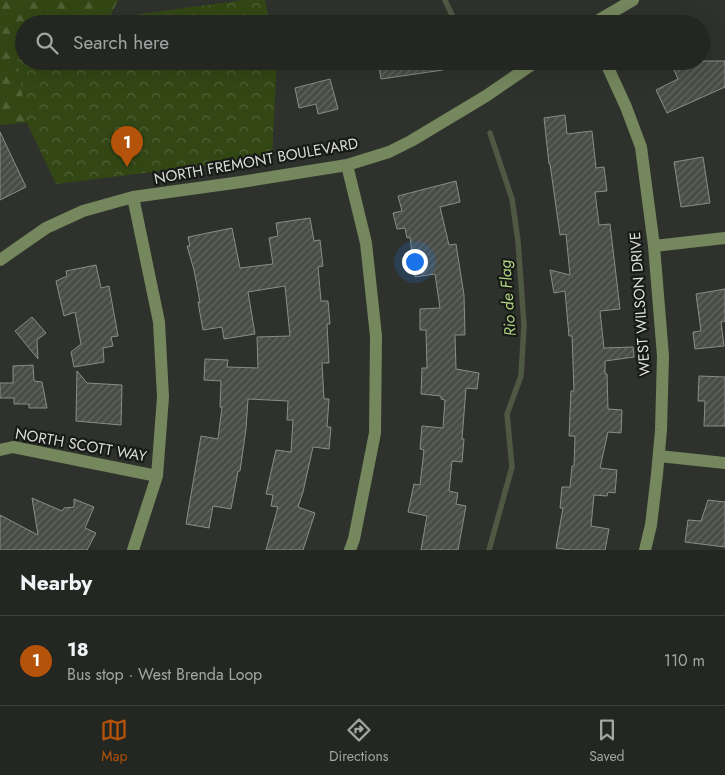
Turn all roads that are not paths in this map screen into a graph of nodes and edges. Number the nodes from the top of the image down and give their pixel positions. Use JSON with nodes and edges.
{"nodes":[{"id":1,"x":633,"y":0,"type":"edge"},
{"id":2,"x":607,"y":15,"type":"edge"},
{"id":3,"x":523,"y":70,"type":"edge"},
{"id":4,"x":609,"y":70,"type":"edge"},
{"id":5,"x":347,"y":165,"type":"junction"},
{"id":6,"x":133,"y":197,"type":"junction"},
{"id":7,"x":725,"y":238,"type":"edge"},
{"id":8,"x":654,"y":246,"type":"junction"},
{"id":9,"x":0,"y":260,"type":"edge"},
{"id":10,"x":0,"y":450,"type":"edge"},
{"id":11,"x":658,"y":456,"type":"junction"},
{"id":12,"x":725,"y":463,"type":"edge"},
{"id":13,"x":157,"y":476,"type":"junction"},
{"id":14,"x":133,"y":550,"type":"edge"},
{"id":15,"x":350,"y":550,"type":"edge"},
{"id":16,"x":644,"y":550,"type":"edge"}],
"edges":[{"from":1,"to":2,"type":"street"},
{"from":3,"to":5,"type":"street","name":"NORTH FREMONT BOULEVARD"},
{"from":4,"to":8,"type":"street","name":"WEST WILSON DRIVE"},
{"from":5,"to":6,"type":"street","name":"NORTH FREMONT BOULEVARD"},
{"from":5,"to":15,"type":"street"},
{"from":6,"to":9,"type":"street","name":"NORTH FREMONT BOULEVARD"},
{"from":6,"to":13,"type":"street"},
{"from":7,"to":8,"type":"street"},
{"from":8,"to":11,"type":"street","name":"WEST WILSON DRIVE"},
{"from":10,"to":13,"type":"street","name":"NORTH SCOTT WAY"},
{"from":11,"to":12,"type":"street"},
{"from":11,"to":16,"type":"street","name":"WEST WILSON DRIVE"},
{"from":13,"to":14,"type":"street"}]}
